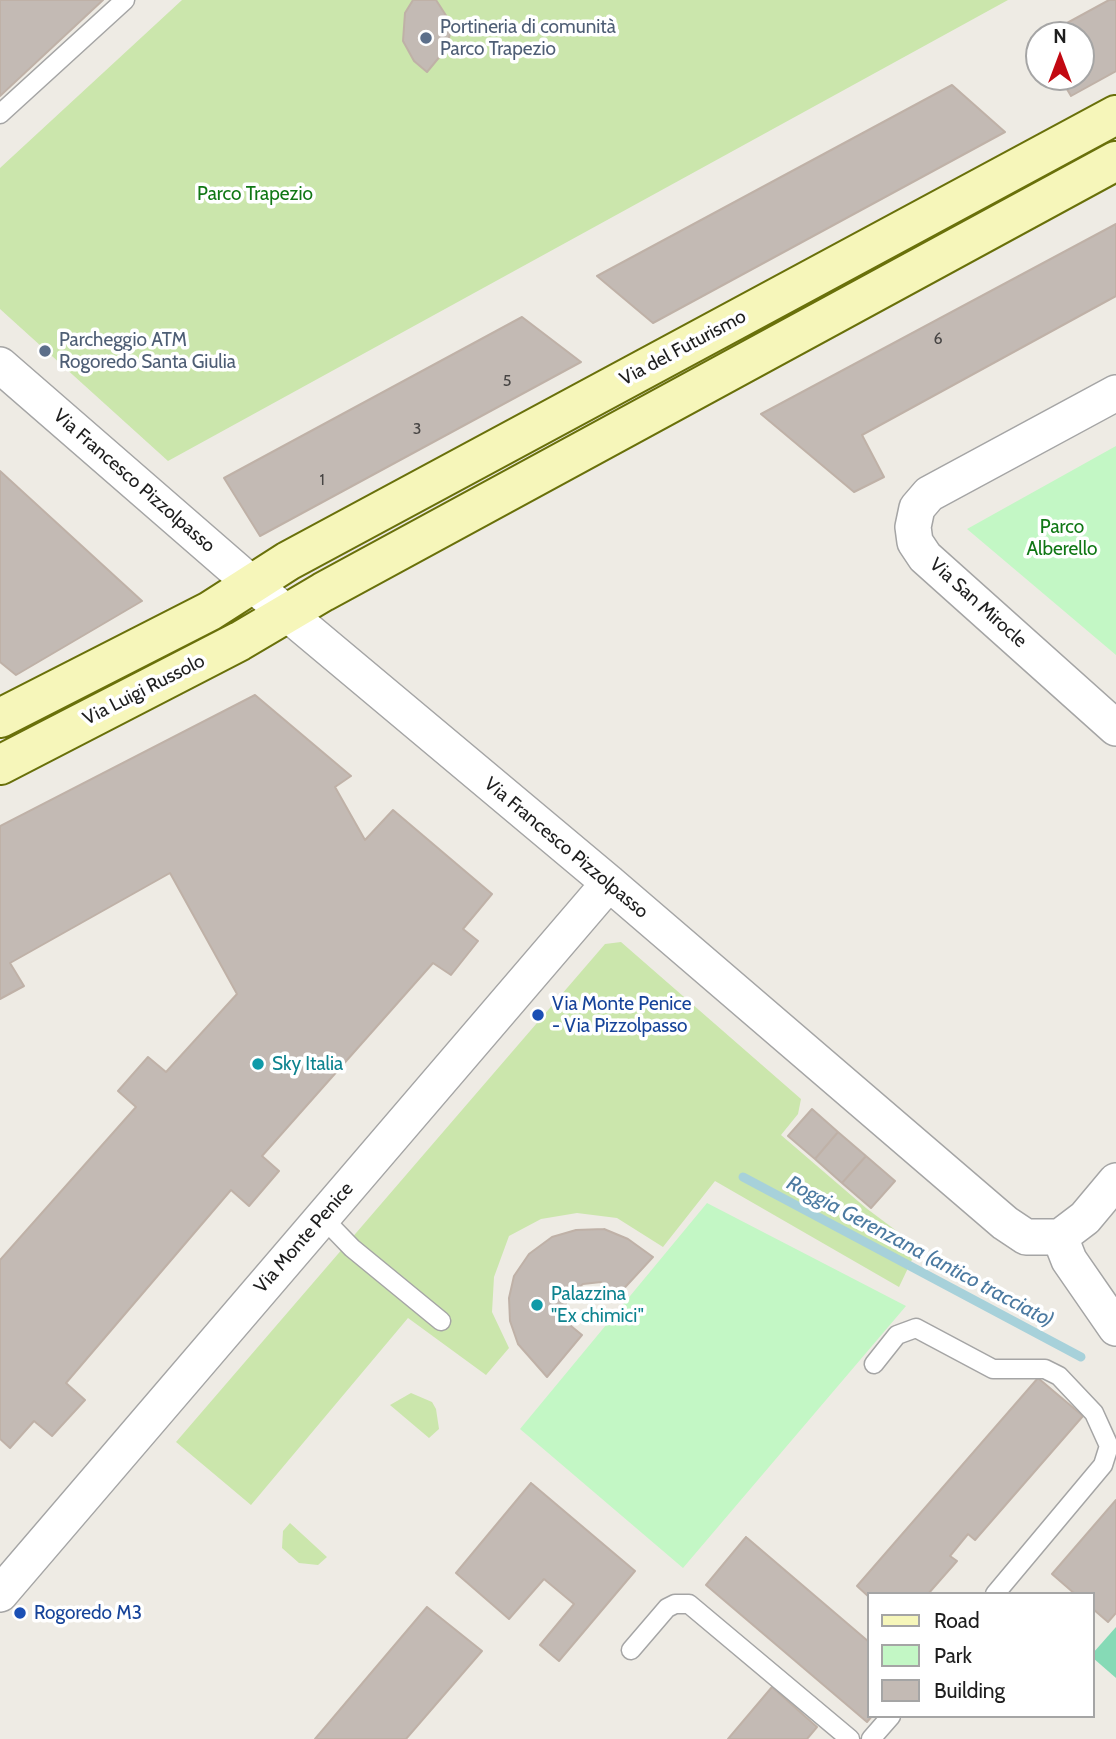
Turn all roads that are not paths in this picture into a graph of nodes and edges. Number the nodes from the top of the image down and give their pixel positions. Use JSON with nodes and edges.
{"nodes":[{"id":1,"x":125,"y":0,"type":"edge"},
{"id":2,"x":0,"y":114,"type":"edge"},
{"id":3,"x":1116,"y":115,"type":"edge"},
{"id":4,"x":1113,"y":166,"type":"edge"},
{"id":5,"x":0,"y":365,"type":"edge"},
{"id":6,"x":1116,"y":393,"type":"edge"},
{"id":7,"x":252,"y":584,"type":"junction"},
{"id":8,"x":287,"y":612,"type":"junction"},
{"id":9,"x":0,"y":718,"type":"edge"},
{"id":10,"x":1116,"y":728,"type":"edge"},
{"id":11,"x":0,"y":765,"type":"edge"},
{"id":12,"x":609,"y":883,"type":"junction"},
{"id":13,"x":1116,"y":1181,"type":"edge"},
{"id":14,"x":322,"y":1217,"type":"junction"},
{"id":15,"x":1060,"y":1237,"type":"junction"},
{"id":16,"x":441,"y":1321,"type":"dead end"},
{"id":17,"x":1116,"y":1328,"type":"edge"},
{"id":18,"x":874,"y":1364,"type":"dead end"},
{"id":19,"x":997,"y":1592,"type":"edge"},
{"id":20,"x":0,"y":1594,"type":"edge"},
{"id":21,"x":631,"y":1650,"type":"dead end"},
{"id":22,"x":889,"y":1718,"type":"edge"},
{"id":23,"x":850,"y":1739,"type":"edge"},
{"id":24,"x":872,"y":1739,"type":"edge"}],
"edges":[{"from":1,"to":2,"type":"lane"},
{"from":3,"to":7,"type":"street","name":"Via del Futurismo"},
{"from":4,"to":8,"type":"street"},
{"from":5,"to":7,"type":"street","name":"Via Francesco Pizzolpasso"},
{"from":6,"to":10,"type":"street","name":"Via San Mirocle"},
{"from":7,"to":8,"type":"street","name":"Via Francesco Pizzolpasso"},
{"from":7,"to":9,"type":"street"},
{"from":8,"to":11,"type":"street","name":"Via Luigi Russolo"},
{"from":8,"to":12,"type":"street","name":"Via Francesco Pizzolpasso"},
{"from":12,"to":14,"type":"street","name":"Via Monte Penice"},
{"from":12,"to":15,"type":"street","name":"Via Francesco Pizzolpasso"},
{"from":13,"to":15,"type":"street"},
{"from":14,"to":16,"type":"lane"},
{"from":14,"to":20,"type":"street","name":"Via Monte Penice"},
{"from":15,"to":17,"type":"street"},
{"from":18,"to":19,"type":"lane"},
{"from":21,"to":23,"type":"lane"},
{"from":22,"to":24,"type":"lane"}]}
